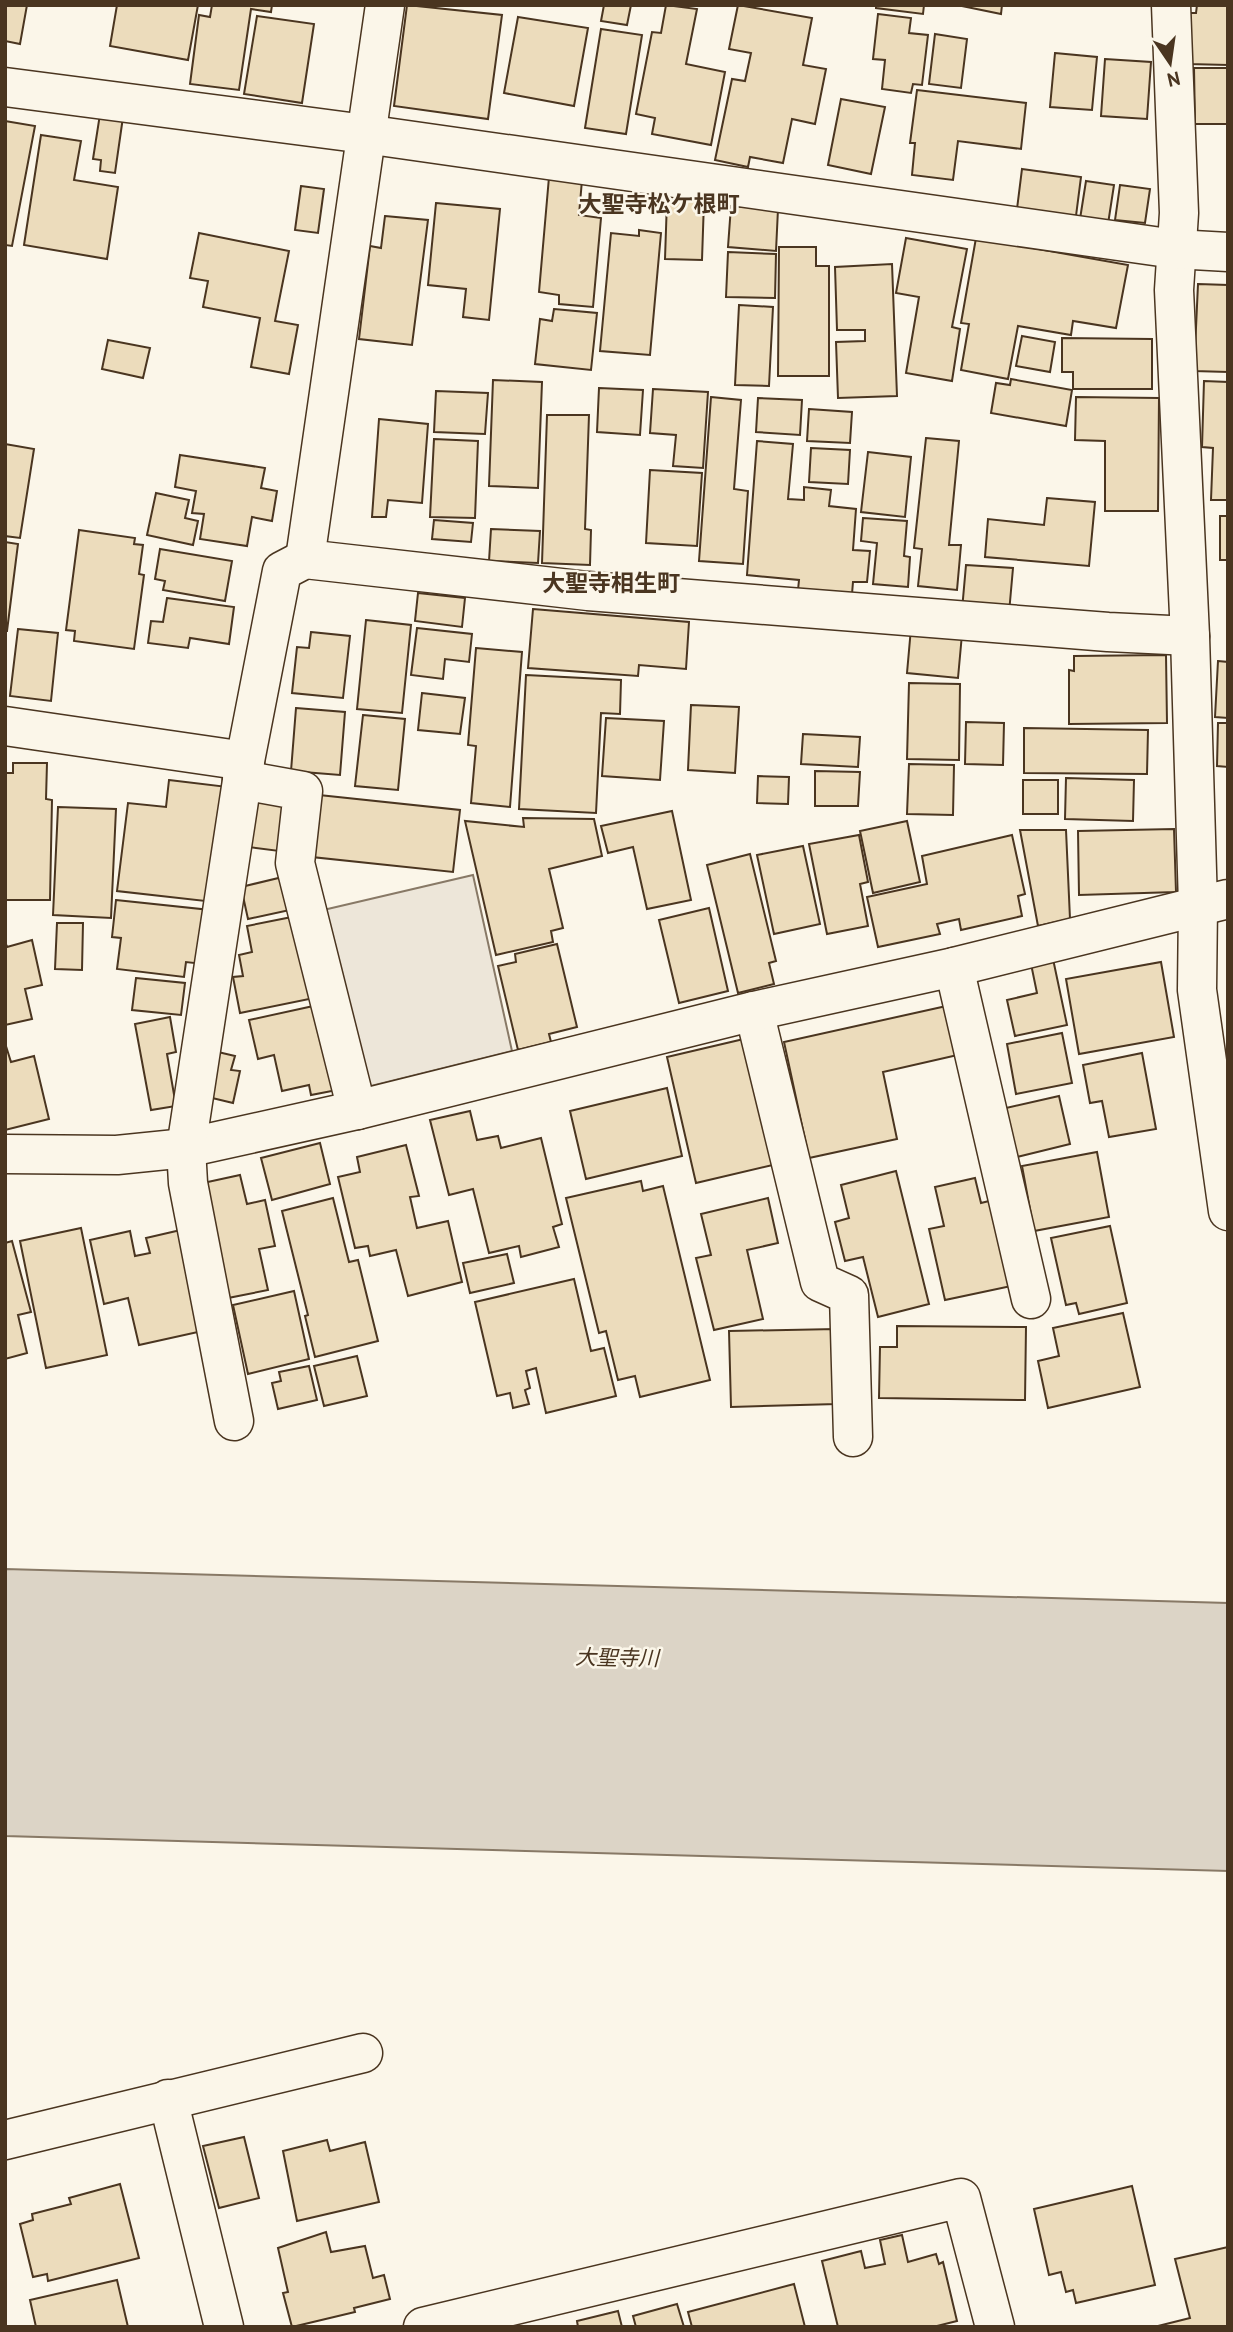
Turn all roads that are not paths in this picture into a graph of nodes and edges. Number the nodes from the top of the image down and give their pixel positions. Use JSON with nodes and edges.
{"nodes":[{"id":1,"x":386,"y":5,"type":"edge"},
{"id":2,"x":1171,"y":5,"type":"edge"},
{"id":3,"x":5,"y":87,"type":"edge"},
{"id":4,"x":365,"y":134,"type":"junction"},
{"id":5,"x":1175,"y":249,"type":"junction"},
{"id":6,"x":1228,"y":252,"type":"edge"},
{"id":7,"x":305,"y":559,"type":"junction"},
{"id":8,"x":1190,"y":635,"type":"junction"},
{"id":9,"x":5,"y":726,"type":"edge"},
{"id":10,"x":243,"y":771,"type":"junction"},
{"id":11,"x":1213,"y":902,"type":"edge"},
{"id":12,"x":954,"y":967,"type":"junction"},
{"id":13,"x":754,"y":1011,"type":"junction"},
{"id":14,"x":356,"y":1110,"type":"junction"},
{"id":15,"x":186,"y":1148,"type":"junction"},
{"id":16,"x":5,"y":1154,"type":"edge"},
{"id":17,"x":1228,"y":1212,"type":"edge"},
{"id":18,"x":1031,"y":1299,"type":"dead end"},
{"id":19,"x":234,"y":1421,"type":"dead end"},
{"id":20,"x":853,"y":1437,"type":"dead end"},
{"id":21,"x":363,"y":2053,"type":"dead end"},
{"id":22,"x":168,"y":2099,"type":"junction"},
{"id":23,"x":5,"y":2140,"type":"edge"},
{"id":24,"x":224,"y":2327,"type":"edge"},
{"id":25,"x":423,"y":2327,"type":"edge"},
{"id":26,"x":995,"y":2327,"type":"edge"}],
"edges":[{"from":1,"to":4,"type":"street"},
{"from":2,"to":5,"type":"street"},
{"from":3,"to":4,"type":"street"},
{"from":4,"to":5,"type":"street"},
{"from":4,"to":7,"type":"street"},
{"from":5,"to":6,"type":"street"},
{"from":5,"to":8,"type":"street"},
{"from":7,"to":8,"type":"street"},
{"from":7,"to":10,"type":"street"},
{"from":8,"to":11,"type":"street"},
{"from":9,"to":10,"type":"street"},
{"from":10,"to":14,"type":"street"},
{"from":10,"to":15,"type":"street"},
{"from":11,"to":12,"type":"street"},
{"from":11,"to":17,"type":"street"},
{"from":12,"to":13,"type":"street"},
{"from":12,"to":18,"type":"street"},
{"from":13,"to":14,"type":"street"},
{"from":13,"to":20,"type":"street"},
{"from":14,"to":15,"type":"street"},
{"from":15,"to":16,"type":"street"},
{"from":15,"to":19,"type":"street"},
{"from":21,"to":22,"type":"street"},
{"from":22,"to":23,"type":"street"},
{"from":22,"to":24,"type":"street"},
{"from":25,"to":26,"type":"street"}]}
